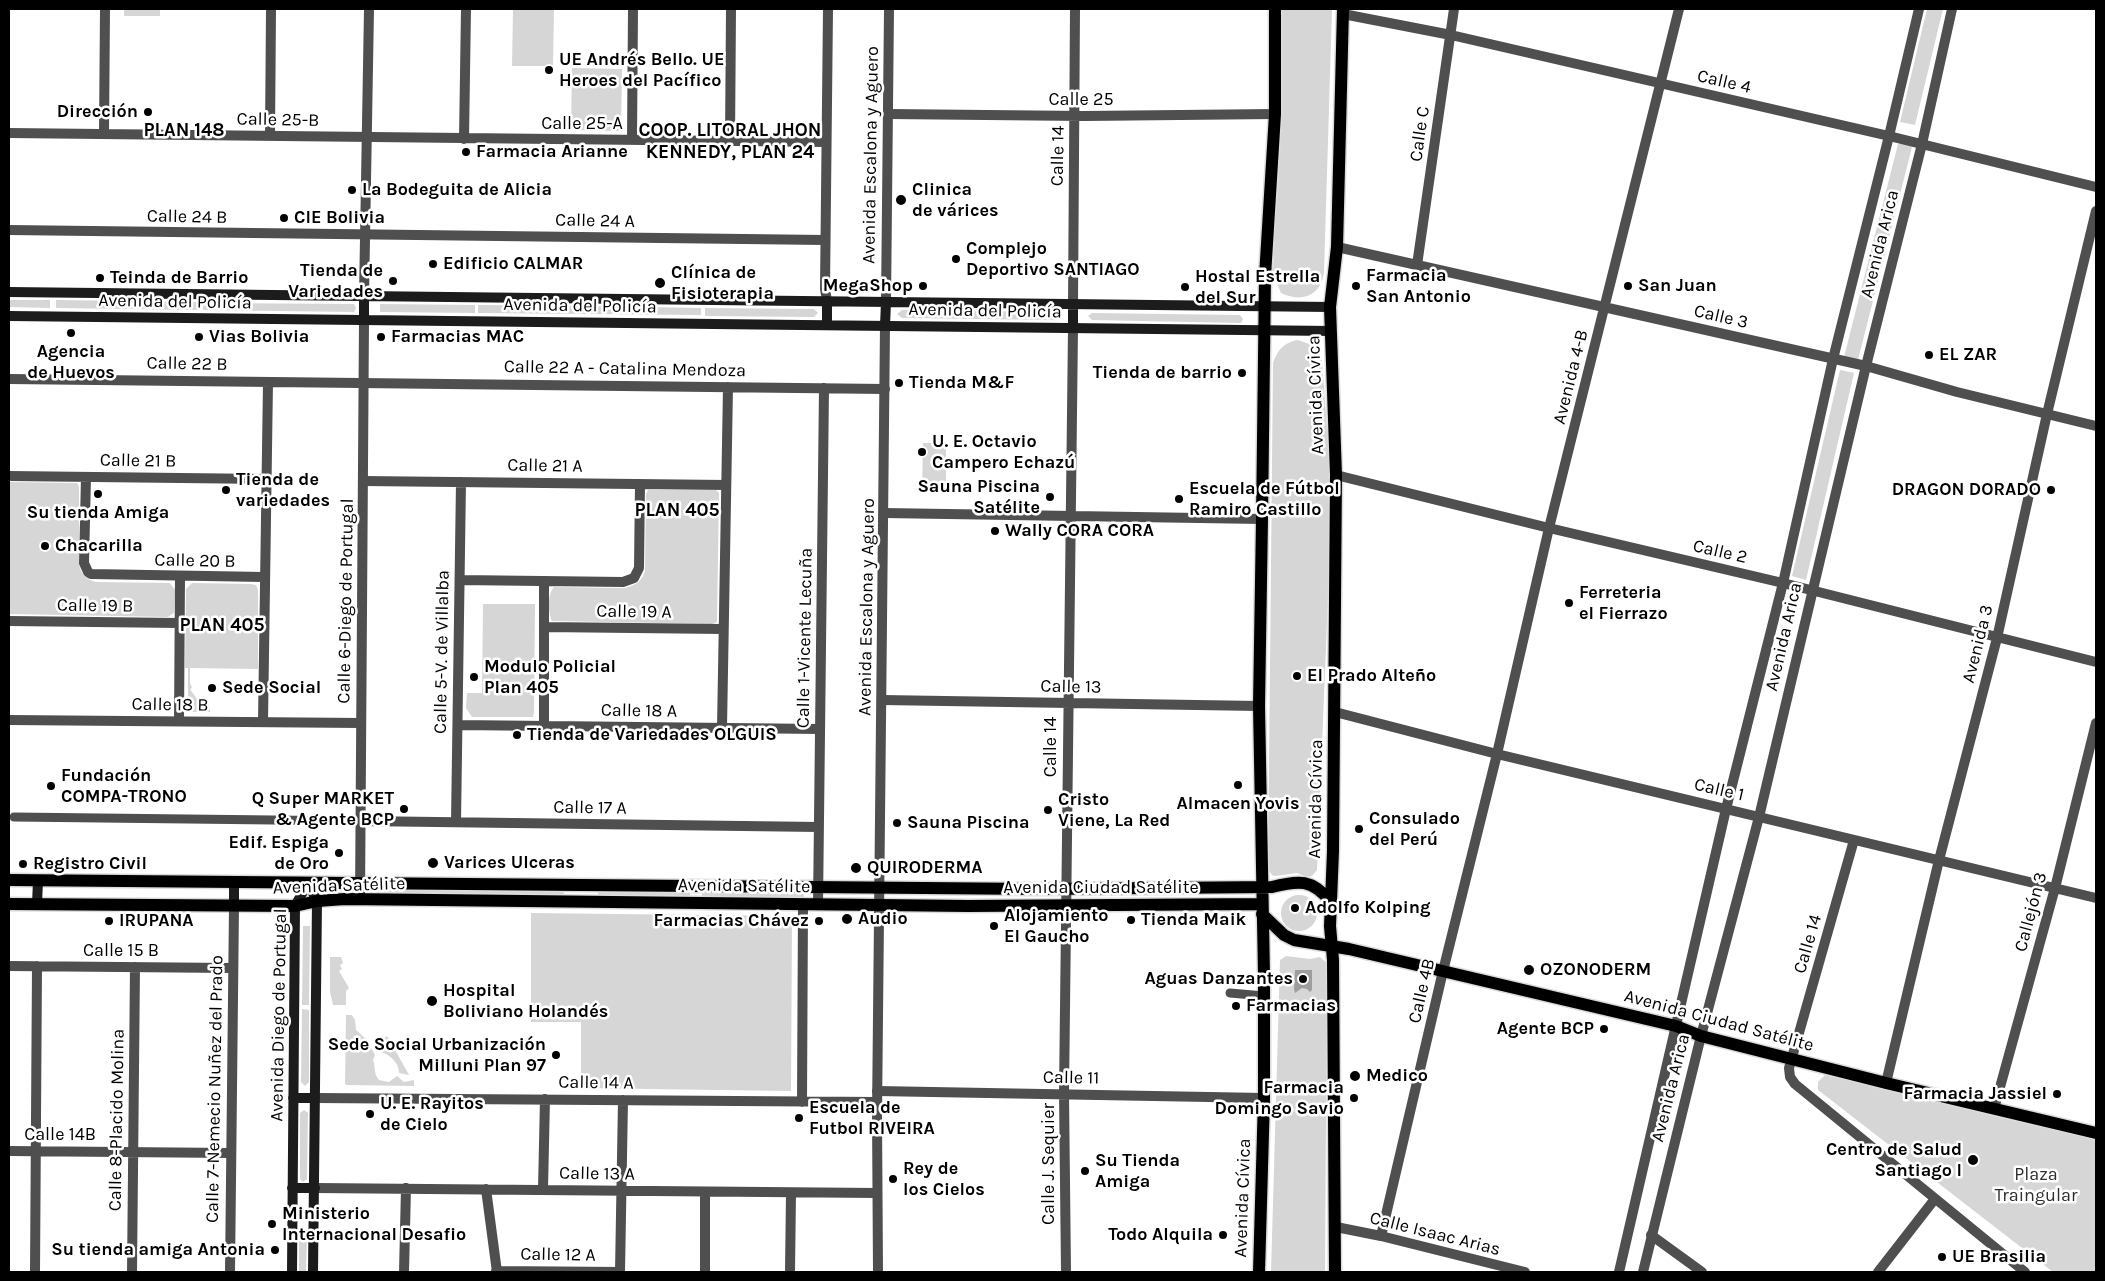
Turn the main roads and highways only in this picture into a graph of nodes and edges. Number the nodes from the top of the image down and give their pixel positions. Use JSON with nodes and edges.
{"nodes":[{"id":1,"x":1275,"y":9,"type":"edge"},
{"id":2,"x":1343,"y":11,"type":"edge"},
{"id":3,"x":9,"y":292,"type":"edge"},
{"id":4,"x":364,"y":296,"type":"junction"},
{"id":5,"x":827,"y":301,"type":"junction"},
{"id":6,"x":886,"y":302,"type":"junction"},
{"id":7,"x":1073,"y":304,"type":"junction"},
{"id":8,"x":1265,"y":306,"type":"junction"},
{"id":9,"x":1330,"y":307,"type":"junction"},
{"id":10,"x":9,"y":316,"type":"edge"},
{"id":11,"x":364,"y":320,"type":"junction"},
{"id":12,"x":827,"y":325,"type":"junction"},
{"id":13,"x":885,"y":326,"type":"junction"},
{"id":14,"x":1072,"y":328,"type":"junction"},
{"id":15,"x":1264,"y":331,"type":"junction"},
{"id":16,"x":1330,"y":332,"type":"junction"},
{"id":17,"x":9,"y":880,"type":"edge"},
{"id":18,"x":38,"y":881,"type":"junction"},
{"id":19,"x":234,"y":882,"type":"junction"},
{"id":20,"x":308,"y":883,"type":"junction"},
{"id":21,"x":576,"y":885,"type":"junction"},
{"id":22,"x":1261,"y":887,"type":"junction"},
{"id":23,"x":880,"y":888,"type":"joint"},
{"id":24,"x":318,"y":900,"type":"junction"},
{"id":25,"x":1330,"y":901,"type":"junction"},
{"id":26,"x":576,"y":902,"type":"junction"},
{"id":27,"x":9,"y":904,"type":"edge"},
{"id":28,"x":37,"y":904,"type":"junction"},
{"id":29,"x":880,"y":905,"type":"joint"},
{"id":30,"x":234,"y":906,"type":"junction"},
{"id":31,"x":295,"y":906,"type":"junction"},
{"id":32,"x":1262,"y":909,"type":"junction"},
{"id":33,"x":1332,"y":946,"type":"junction"},
{"id":34,"x":293,"y":1098,"type":"junction"},
{"id":35,"x":315,"y":1098,"type":"junction"},
{"id":36,"x":2096,"y":1133,"type":"edge"},
{"id":37,"x":292,"y":1188,"type":"junction"},
{"id":38,"x":315,"y":1188,"type":"junction"},
{"id":39,"x":292,"y":1272,"type":"edge"},
{"id":40,"x":314,"y":1272,"type":"edge"},
{"id":41,"x":1259,"y":1272,"type":"edge"},
{"id":42,"x":1335,"y":1272,"type":"edge"}],
"edges":[{"from":1,"to":8,"type":"main road"},
{"from":2,"to":9,"type":"main road","name":"Avenida Cívica"},
{"from":3,"to":4,"type":"main road","name":"Avenida del Policía"},
{"from":4,"to":5,"type":"main road","name":"Avenida del Policía"},
{"from":4,"to":11,"type":"main road"},
{"from":5,"to":6,"type":"main road","name":"Avenida del Policía"},
{"from":5,"to":12,"type":"main road"},
{"from":6,"to":7,"type":"main road","name":"Avenida del Policía"},
{"from":6,"to":13,"type":"main road"},
{"from":7,"to":8,"type":"main road","name":"Avenida del Policía"},
{"from":7,"to":14,"type":"main road"},
{"from":8,"to":9,"type":"main road","name":"Avenida del Policía"},
{"from":8,"to":15,"type":"main road"},
{"from":9,"to":16,"type":"main road","name":"Avenida Cívica"},
{"from":10,"to":11,"type":"main road","name":"Avenida del Policía"},
{"from":11,"to":12,"type":"main road","name":"Avenida del Policía"},
{"from":12,"to":13,"type":"main road","name":"Avenida del Policía"},
{"from":13,"to":14,"type":"main road","name":"Avenida del Policía"},
{"from":14,"to":15,"type":"main road","name":"Avenida del Policía"},
{"from":15,"to":16,"type":"main road","name":"Avenida del Policía"},
{"from":15,"to":22,"type":"main road"},
{"from":16,"to":25,"type":"main road","name":"Avenida Cívica"},
{"from":17,"to":18,"type":"main road","name":"Avenida Satélite"},
{"from":18,"to":19,"type":"main road","name":"Avenida Satélite"},
{"from":18,"to":28,"type":"main road"},
{"from":19,"to":20,"type":"main road","name":"Avenida Satélite"},
{"from":19,"to":30,"type":"main road"},
{"from":20,"to":21,"type":"main road","name":"Avenida Satélite"},
{"from":20,"to":24,"type":"main road"},
{"from":20,"to":31,"type":"main road","name":"Avenida Diego de Portugal"},
{"from":21,"to":23,"type":"main road","name":"Avenida Satélite"},
{"from":21,"to":26,"type":"main road"},
{"from":22,"to":23,"type":"main road","name":"Avenida Ciudad Satélite"},
{"from":22,"to":25,"type":"main road","name":"Avenida Ciudad Satélite"},
{"from":22,"to":32,"type":"main road","name":"Avenida Cívica"},
{"from":24,"to":26,"type":"main road","name":"Avenida Satélite"},
{"from":24,"to":31,"type":"main road","name":"Avenida Satélite"},
{"from":24,"to":35,"type":"main road","name":"Avenida Diego de Portugal"},
{"from":25,"to":33,"type":"main road","name":"Avenida Cívica"},
{"from":26,"to":29,"type":"main road","name":"Avenida Satélite"},
{"from":27,"to":28,"type":"main road","name":"Avenida Satélite"},
{"from":28,"to":30,"type":"main road","name":"Avenida Satélite"},
{"from":29,"to":32,"type":"main road","name":"Avenida Ciudad Satélite"},
{"from":30,"to":31,"type":"main road","name":"Avenida Satélite"},
{"from":31,"to":34,"type":"main road","name":"Avenida Diego de Portugal"},
{"from":32,"to":33,"type":"main road","name":"Avenida Ciudad Satélite"},
{"from":32,"to":41,"type":"main road","name":"Avenida Cívica"},
{"from":33,"to":36,"type":"main road","name":"Avenida Ciudad Satélite"},
{"from":33,"to":42,"type":"main road"},
{"from":34,"to":35,"type":"main road"},
{"from":34,"to":37,"type":"main road","name":"Avenida Diego de Portugal"},
{"from":35,"to":38,"type":"main road","name":"Avenida Diego de Portugal"},
{"from":37,"to":38,"type":"main road"},
{"from":37,"to":39,"type":"main road","name":"Avenida Diego de Portugal"},
{"from":38,"to":40,"type":"main road","name":"Avenida Diego de Portugal"}]}
